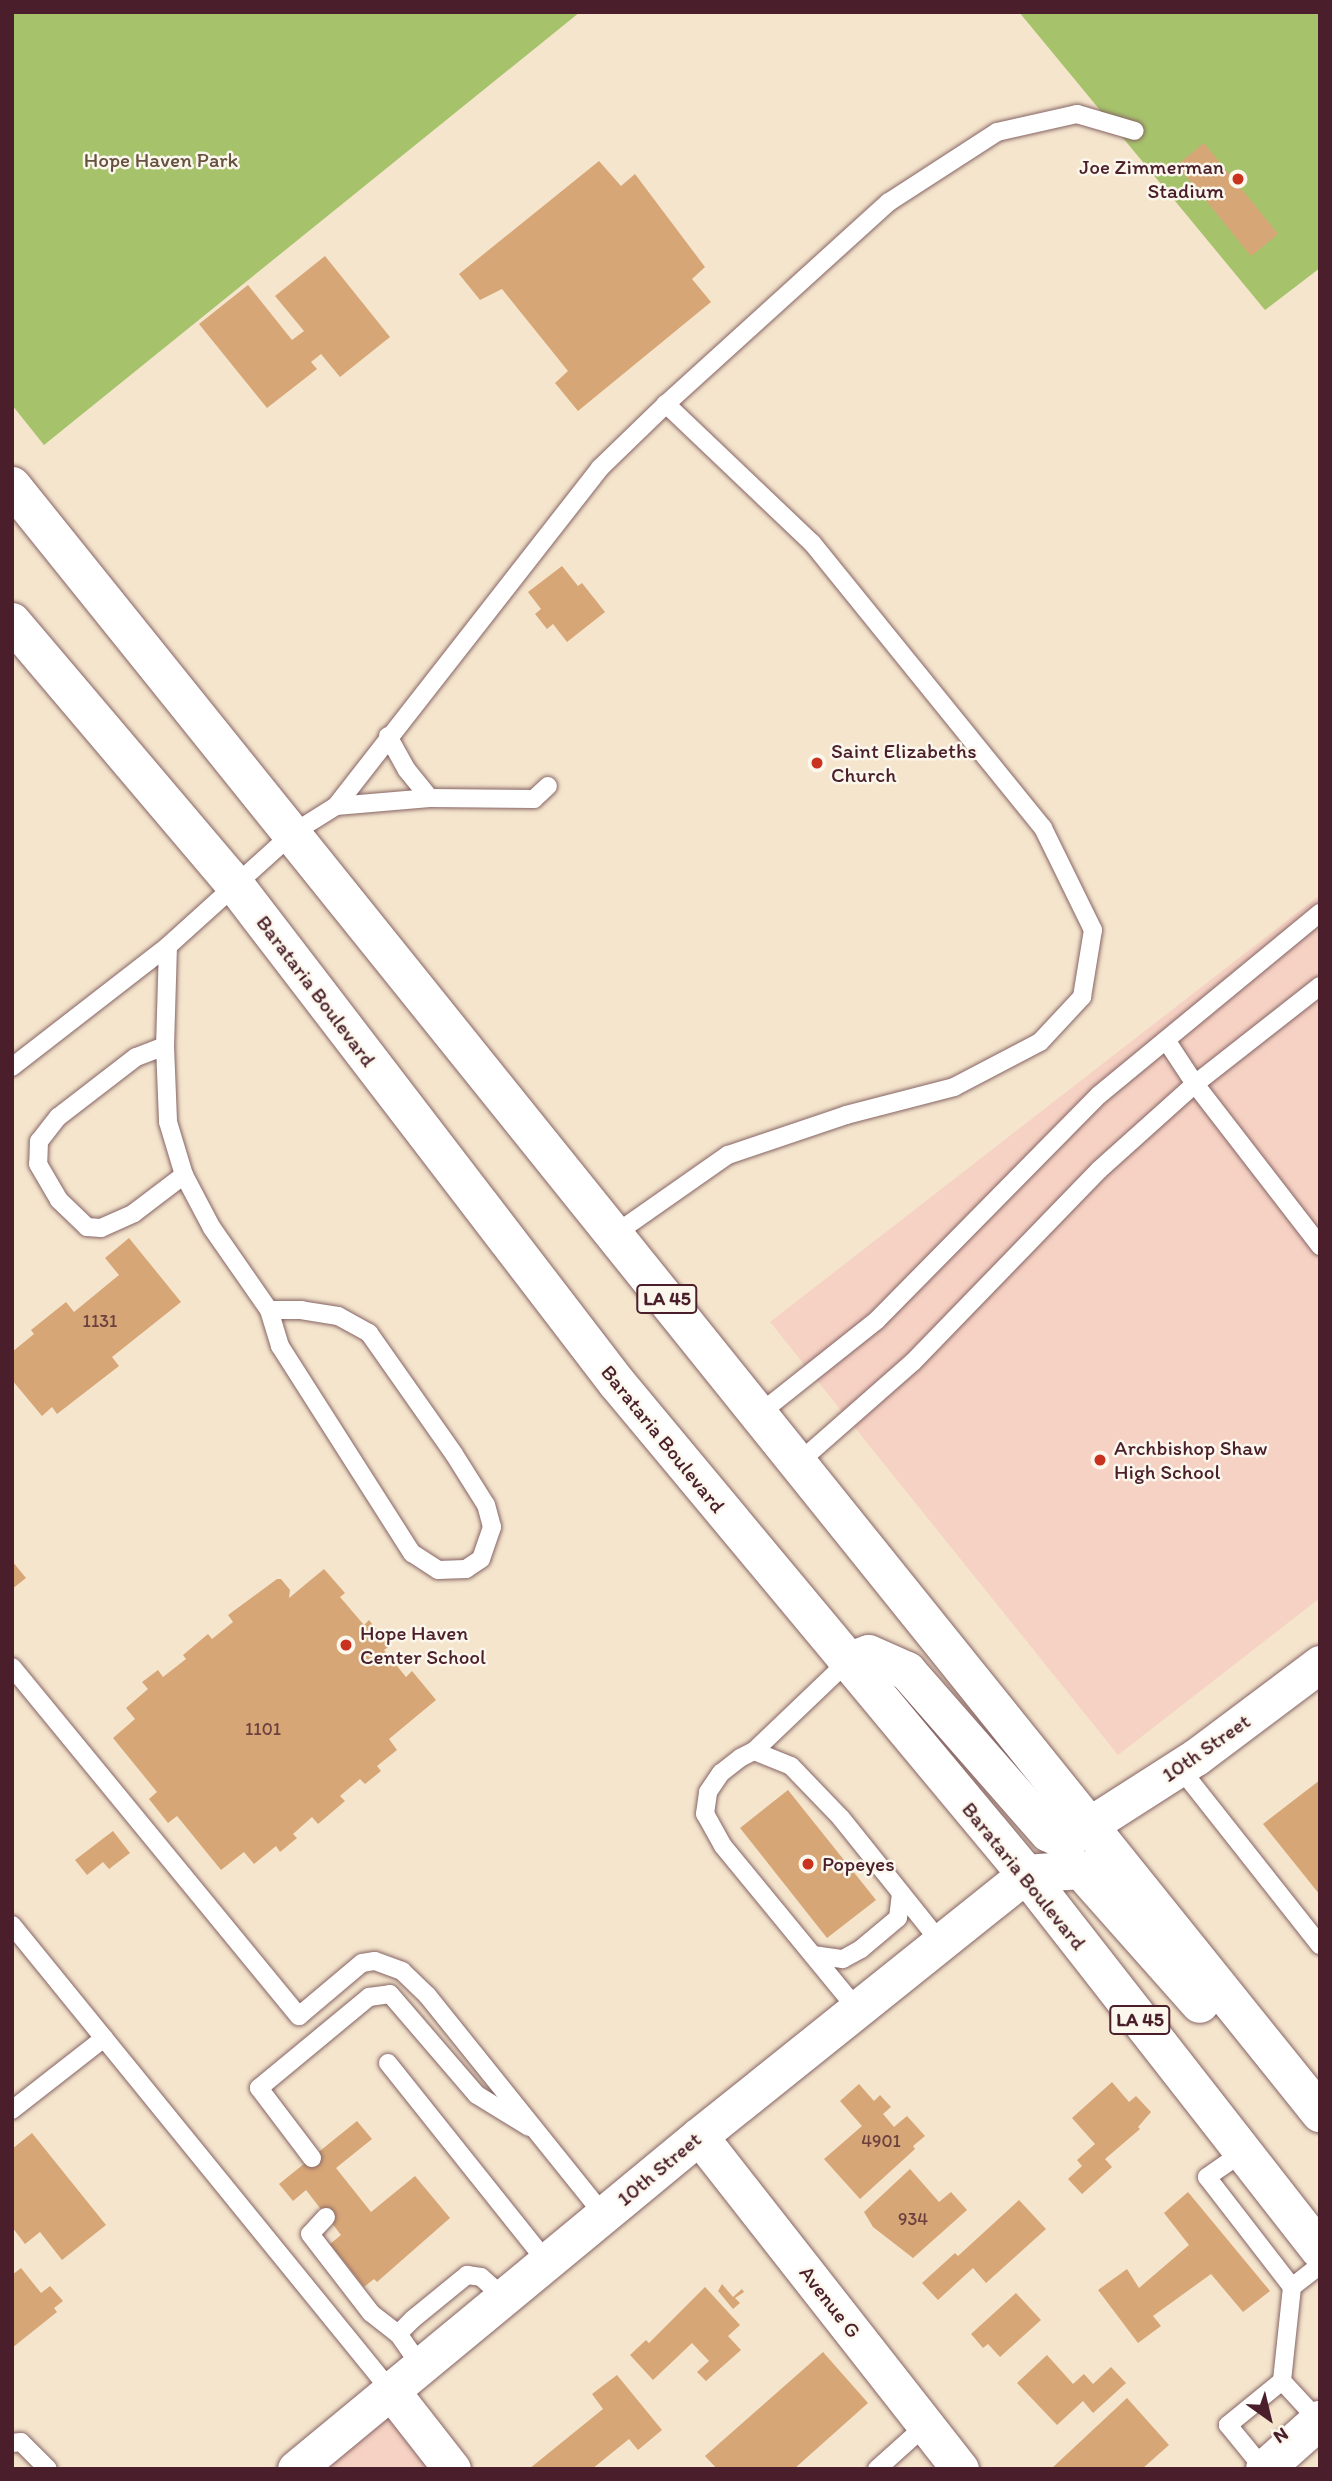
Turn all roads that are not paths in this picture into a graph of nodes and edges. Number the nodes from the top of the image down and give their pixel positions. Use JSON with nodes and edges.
{"nodes":[{"id":1,"x":1135,"y":131,"type":"dead end"},
{"id":2,"x":666,"y":404,"type":"junction"},
{"id":3,"x":12,"y":486,"type":"edge"},
{"id":4,"x":12,"y":622,"type":"edge"},
{"id":5,"x":388,"y":736,"type":"junction"},
{"id":6,"x":548,"y":786,"type":"dead end"},
{"id":7,"x":430,"y":798,"type":"junction"},
{"id":8,"x":336,"y":806,"type":"junction"},
{"id":9,"x":293,"y":834,"type":"junction"},
{"id":10,"x":236,"y":887,"type":"junction"},
{"id":11,"x":1320,"y":914,"type":"edge"},
{"id":12,"x":168,"y":946,"type":"junction"},
{"id":13,"x":1320,"y":986,"type":"edge"},
{"id":14,"x":1166,"y":1040,"type":"junction"},
{"id":15,"x":165,"y":1046,"type":"junction"},
{"id":16,"x":12,"y":1067,"type":"edge"},
{"id":17,"x":1195,"y":1084,"type":"junction"},
{"id":18,"x":184,"y":1175,"type":"junction"},
{"id":19,"x":615,"y":1234,"type":"junction"},
{"id":20,"x":1320,"y":1245,"type":"edge"},
{"id":21,"x":269,"y":1310,"type":"junction"},
{"id":22,"x":759,"y":1414,"type":"junction"},
{"id":23,"x":798,"y":1463,"type":"junction"},
{"id":24,"x":847,"y":1662,"type":"junction"},
{"id":25,"x":1320,"y":1664,"type":"edge"},
{"id":26,"x":12,"y":1667,"type":"edge"},
{"id":27,"x":754,"y":1751,"type":"junction"},
{"id":28,"x":1180,"y":1768,"type":"junction"},
{"id":29,"x":1087,"y":1826,"type":"junction"},
{"id":30,"x":1026,"y":1874,"type":"junction"},
{"id":31,"x":901,"y":1893,"type":"junction"},
{"id":32,"x":12,"y":1925,"type":"edge"},
{"id":33,"x":941,"y":1942,"type":"junction"},
{"id":34,"x":1320,"y":1944,"type":"edge"},
{"id":35,"x":813,"y":1955,"type":"junction"},
{"id":36,"x":857,"y":2009,"type":"junction"},
{"id":37,"x":104,"y":2038,"type":"junction"},
{"id":38,"x":1274,"y":2057,"type":"junction"},
{"id":39,"x":388,"y":2063,"type":"dead end"},
{"id":40,"x":12,"y":2110,"type":"edge"},
{"id":41,"x":1320,"y":2113,"type":"edge"},
{"id":42,"x":544,"y":2136,"type":"junction"},
{"id":43,"x":699,"y":2136,"type":"junction"},
{"id":44,"x":1243,"y":2152,"type":"junction"},
{"id":45,"x":312,"y":2158,"type":"dead end"},
{"id":46,"x":604,"y":2215,"type":"junction"},
{"id":47,"x":326,"y":2217,"type":"dead end"},
{"id":48,"x":1320,"y":2250,"type":"edge"},
{"id":49,"x":547,"y":2262,"type":"junction"},
{"id":50,"x":1320,"y":2265,"type":"edge"},
{"id":51,"x":1292,"y":2287,"type":"junction"},
{"id":52,"x":504,"y":2298,"type":"junction"},
{"id":53,"x":398,"y":2334,"type":"junction"},
{"id":54,"x":421,"y":2365,"type":"junction"},
{"id":55,"x":1282,"y":2381,"type":"junction"},
{"id":56,"x":391,"y":2391,"type":"junction"},
{"id":57,"x":1319,"y":2420,"type":"edge"},
{"id":58,"x":926,"y":2425,"type":"junction"},
{"id":59,"x":12,"y":2443,"type":"edge"},
{"id":60,"x":48,"y":2469,"type":"edge"},
{"id":61,"x":296,"y":2469,"type":"edge"},
{"id":62,"x":452,"y":2469,"type":"edge"},
{"id":63,"x":877,"y":2469,"type":"edge"},
{"id":64,"x":960,"y":2469,"type":"edge"},
{"id":65,"x":1264,"y":2469,"type":"edge"}],
"edges":[{"from":1,"to":2,"type":"lane"},
{"from":2,"to":5,"type":"lane"},
{"from":2,"to":19,"type":"lane"},
{"from":3,"to":9,"type":"main road","number":"LA 45"},
{"from":4,"to":10,"type":"main road","name":"Barataria Boulevard","number":"LA 45"},
{"from":5,"to":7,"type":"lane"},
{"from":5,"to":8,"type":"lane"},
{"from":6,"to":7,"type":"lane"},
{"from":7,"to":8,"type":"lane"},
{"from":8,"to":9,"type":"lane"},
{"from":9,"to":10,"type":"lane"},
{"from":9,"to":19,"type":"main road","number":"LA 45"},
{"from":10,"to":12,"type":"lane"},
{"from":10,"to":24,"type":"main road","name":"Barataria Boulevard","number":"LA 45"},
{"from":11,"to":14,"type":"lane"},
{"from":12,"to":15,"type":"lane"},
{"from":12,"to":16,"type":"lane"},
{"from":13,"to":17,"type":"lane"},
{"from":14,"to":17,"type":"lane"},
{"from":14,"to":22,"type":"lane"},
{"from":15,"to":18,"type":"lane"},
{"from":15,"to":18,"type":"lane"},
{"from":17,"to":20,"type":"lane"},
{"from":17,"to":23,"type":"lane"},
{"from":18,"to":21,"type":"lane"},
{"from":19,"to":22,"type":"main road","number":"LA 45"},
{"from":21,"to":21,"type":"lane"},
{"from":22,"to":23,"type":"main road","number":"LA 45"},
{"from":23,"to":29,"type":"main road","number":"LA 45"},
{"from":24,"to":27,"type":"lane"},
{"from":24,"to":29,"type":"main road"},
{"from":24,"to":30,"type":"main road","name":"Barataria Boulevard","number":"LA 45"},
{"from":25,"to":28,"type":"street","name":"10th Street"},
{"from":26,"to":42,"type":"lane"},
{"from":27,"to":31,"type":"lane"},
{"from":27,"to":35,"type":"lane"},
{"from":28,"to":29,"type":"street","name":"10th Street"},
{"from":28,"to":34,"type":"lane"},
{"from":29,"to":38,"type":"main road","number":"LA 45"},
{"from":30,"to":33,"type":"street","name":"10th Street"},
{"from":30,"to":38,"type":"main road"},
{"from":30,"to":44,"type":"main road","name":"Barataria Boulevard","number":"LA 45"},
{"from":31,"to":33,"type":"lane"},
{"from":31,"to":35,"type":"lane"},
{"from":32,"to":37,"type":"lane"},
{"from":33,"to":36,"type":"street","name":"10th Street"},
{"from":35,"to":36,"type":"lane"},
{"from":36,"to":43,"type":"street","name":"10th Street"},
{"from":37,"to":40,"type":"lane"},
{"from":37,"to":56,"type":"lane"},
{"from":38,"to":41,"type":"main road","number":"LA 45"},
{"from":39,"to":49,"type":"lane"},
{"from":42,"to":45,"type":"lane"},
{"from":42,"to":46,"type":"lane"},
{"from":43,"to":46,"type":"street","name":"10th Street"},
{"from":43,"to":58,"type":"street","name":"Avenue G"},
{"from":44,"to":48,"type":"main road","name":"Barataria Boulevard","number":"LA 45"},
{"from":44,"to":51,"type":"lane"},
{"from":46,"to":49,"type":"street","name":"10th Street"},
{"from":47,"to":53,"type":"lane"},
{"from":49,"to":52,"type":"street","name":"10th Street"},
{"from":50,"to":51,"type":"lane"},
{"from":51,"to":55,"type":"lane"},
{"from":52,"to":53,"type":"lane"},
{"from":52,"to":54,"type":"street","name":"10th Street"},
{"from":53,"to":54,"type":"lane"},
{"from":54,"to":56,"type":"street","name":"10th Street"},
{"from":55,"to":57,"type":"lane"},
{"from":55,"to":65,"type":"lane"},
{"from":56,"to":61,"type":"street","name":"10th Street"},
{"from":56,"to":62,"type":"street"},
{"from":57,"to":65,"type":"main road"},
{"from":58,"to":63,"type":"lane"},
{"from":58,"to":64,"type":"street","name":"Avenue G"},
{"from":59,"to":60,"type":"lane"}]}
